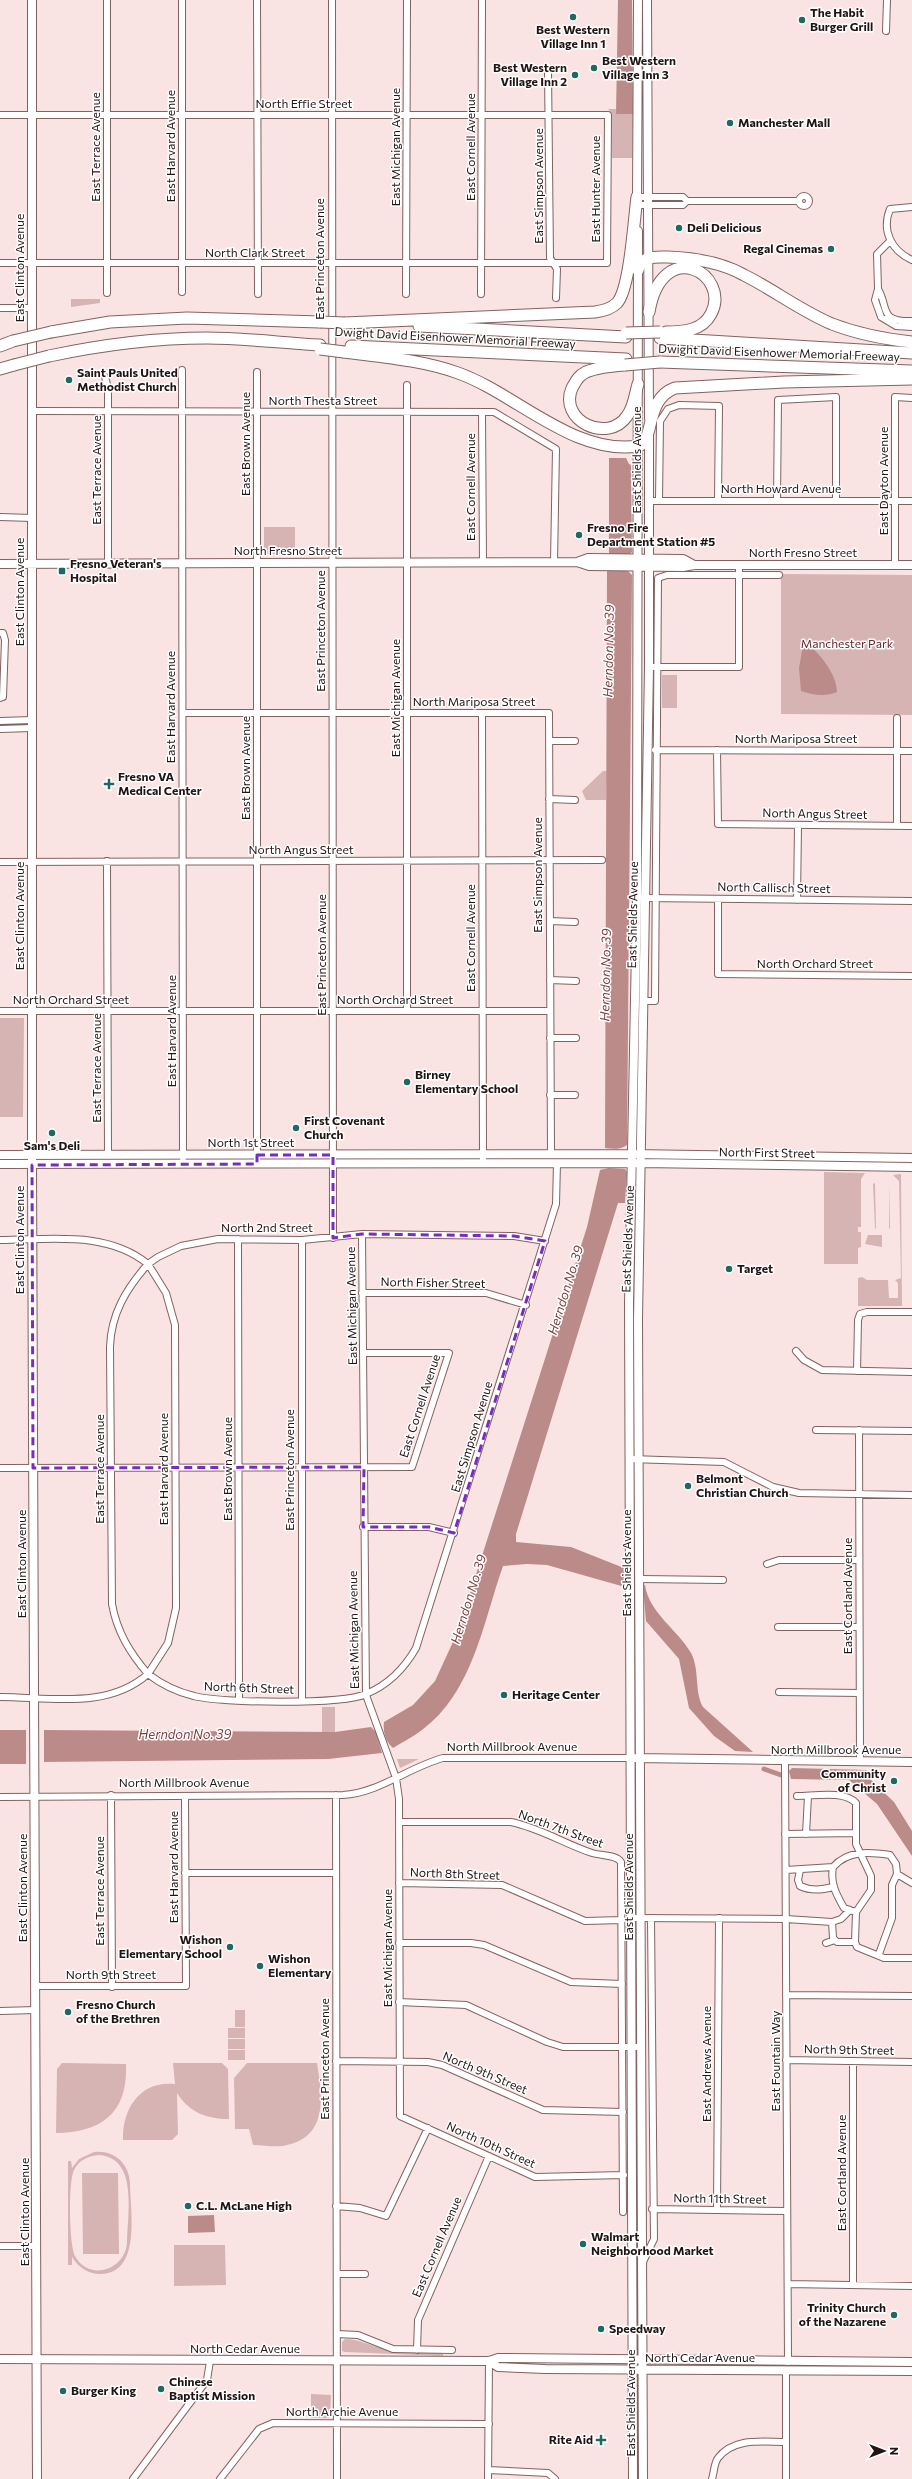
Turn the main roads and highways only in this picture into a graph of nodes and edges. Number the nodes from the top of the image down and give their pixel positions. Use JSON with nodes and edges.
{"nodes":[{"id":1,"x":32,"y":0,"type":"edge"},
{"id":2,"x":638,"y":0,"type":"edge"},
{"id":3,"x":647,"y":0,"type":"edge"},
{"id":4,"x":643,"y":201,"type":"junction"},
{"id":5,"x":648,"y":257,"type":"junction"},
{"id":6,"x":638,"y":270,"type":"junction"},
{"id":7,"x":649,"y":312,"type":"junction"},
{"id":8,"x":345,"y":323,"type":"junction"},
{"id":9,"x":660,"y":335,"type":"junction"},
{"id":10,"x":912,"y":342,"type":"edge"},
{"id":11,"x":0,"y":346,"type":"edge"},
{"id":12,"x":344,"y":349,"type":"junction"},
{"id":13,"x":912,"y":353,"type":"edge"},
{"id":14,"x":626,"y":362,"type":"junction"},
{"id":15,"x":0,"y":369,"type":"edge"},
{"id":16,"x":912,"y":371,"type":"edge"},
{"id":17,"x":912,"y":379,"type":"edge"},
{"id":18,"x":638,"y":384,"type":"junction"},
{"id":19,"x":649,"y":433,"type":"junction"},
{"id":20,"x":638,"y":446,"type":"junction"},
{"id":21,"x":639,"y":562,"type":"junction"},
{"id":22,"x":32,"y":563,"type":"junction"},
{"id":23,"x":649,"y":563,"type":"junction"},
{"id":24,"x":0,"y":564,"type":"edge"},
{"id":25,"x":912,"y":565,"type":"edge"},
{"id":26,"x":638,"y":616,"type":"junction"},
{"id":27,"x":653,"y":667,"type":"junction"},
{"id":28,"x":551,"y":1154,"type":"junction"},
{"id":29,"x":622,"y":1154,"type":"joint"},
{"id":30,"x":632,"y":1154,"type":"junction"},
{"id":31,"x":642,"y":1154,"type":"junction"},
{"id":32,"x":0,"y":1155,"type":"edge"},
{"id":33,"x":108,"y":1155,"type":"junction"},
{"id":34,"x":32,"y":1156,"type":"junction"},
{"id":35,"x":774,"y":1156,"type":"junction"},
{"id":36,"x":912,"y":1158,"type":"edge"},
{"id":37,"x":501,"y":1163,"type":"junction"},
{"id":38,"x":622,"y":1163,"type":"joint"},
{"id":39,"x":632,"y":1163,"type":"junction"},
{"id":40,"x":642,"y":1163,"type":"junction"},
{"id":41,"x":0,"y":1164,"type":"edge"},
{"id":42,"x":120,"y":1164,"type":"junction"},
{"id":43,"x":741,"y":1164,"type":"junction"},
{"id":44,"x":32,"y":1165,"type":"junction"},
{"id":45,"x":912,"y":1167,"type":"edge"},
{"id":46,"x":630,"y":1555,"type":"junction"},
{"id":47,"x":640,"y":1579,"type":"junction"},
{"id":48,"x":630,"y":1596,"type":"junction"},
{"id":49,"x":640,"y":1643,"type":"junction"},
{"id":50,"x":631,"y":1758,"type":"junction"},
{"id":51,"x":641,"y":1758,"type":"junction"},
{"id":52,"x":912,"y":1762,"type":"edge"},
{"id":53,"x":633,"y":2177,"type":"junction"},
{"id":54,"x":642,"y":2244,"type":"junction"},
{"id":55,"x":634,"y":2270,"type":"junction"},
{"id":56,"x":643,"y":2285,"type":"junction"},
{"id":57,"x":0,"y":2359,"type":"edge"},
{"id":58,"x":38,"y":2359,"type":"junction"},
{"id":59,"x":561,"y":2360,"type":"junction"},
{"id":60,"x":489,"y":2361,"type":"junction"},
{"id":61,"x":743,"y":2362,"type":"junction"},
{"id":62,"x":788,"y":2362,"type":"junction"},
{"id":63,"x":818,"y":2362,"type":"junction"},
{"id":64,"x":912,"y":2362,"type":"edge"},
{"id":65,"x":634,"y":2366,"type":"junction"},
{"id":66,"x":644,"y":2366,"type":"junction"},
{"id":67,"x":533,"y":2368,"type":"junction"},
{"id":68,"x":695,"y":2370,"type":"junction"},
{"id":69,"x":753,"y":2371,"type":"junction"},
{"id":70,"x":786,"y":2371,"type":"junction"},
{"id":71,"x":912,"y":2371,"type":"edge"},
{"id":72,"x":633,"y":2466,"type":"junction"},
{"id":73,"x":37,"y":2479,"type":"edge"},
{"id":74,"x":633,"y":2479,"type":"edge"},
{"id":75,"x":638,"y":2479,"type":"edge"},
{"id":76,"x":643,"y":2479,"type":"edge"}],
"edges":[{"from":1,"to":22,"type":"main road","name":"East Clinton Avenue"},
{"from":2,"to":4,"type":"main road","name":"East Shields Avenue"},
{"from":3,"to":4,"type":"main road","name":"East Shields Avenue"},
{"from":4,"to":5,"type":"main road","name":"East Shields Avenue"},
{"from":4,"to":6,"type":"main road","name":"East Shields Avenue"},
{"from":4,"to":8,"type":"highway"},
{"from":5,"to":6,"type":"highway"},
{"from":5,"to":7,"type":"main road","name":"East Shields Avenue"},
{"from":5,"to":10,"type":"highway"},
{"from":6,"to":18,"type":"main road","name":"East Shields Avenue"},
{"from":7,"to":9,"type":"highway"},
{"from":7,"to":19,"type":"main road","name":"East Shields Avenue"},
{"from":8,"to":9,"type":"highway","name":"Dwight David Eisenhower Memorial Freeway","bridge":true},
{"from":8,"to":11,"type":"highway","name":"Dwight David Eisenhower Memorial Freeway","bridge":true},
{"from":9,"to":13,"type":"highway","name":"Dwight David Eisenhower Memorial Freeway"},
{"from":12,"to":14,"type":"highway","name":"Dwight David Eisenhower Memorial Freeway"},
{"from":12,"to":15,"type":"highway","bridge":true},
{"from":12,"to":20,"type":"highway"},
{"from":14,"to":16,"type":"highway","name":"Dwight David Eisenhower Memorial Freeway","bridge":true},
{"from":14,"to":18,"type":"highway"},
{"from":17,"to":19,"type":"highway"},
{"from":18,"to":20,"type":"main road","name":"East Shields Avenue"},
{"from":19,"to":20,"type":"highway"},
{"from":19,"to":23,"type":"main road","name":"East Shields Avenue"},
{"from":20,"to":21,"type":"main road","name":"East Shields Avenue"},
{"from":21,"to":22,"type":"main road","name":"North Fresno Street"},
{"from":21,"to":23,"type":"main road","name":"North Fresno Street"},
{"from":21,"to":26,"type":"main road","name":"East Shields Avenue"},
{"from":22,"to":24,"type":"main road","name":"North Fresno Street"},
{"from":22,"to":34,"type":"main road","name":"East Clinton Avenue"},
{"from":23,"to":25,"type":"main road","name":"North Fresno Street"},
{"from":23,"to":27,"type":"main road","name":"East Shields Avenue"},
{"from":26,"to":27,"type":"main road"},
{"from":26,"to":30,"type":"main road","name":"East Shields Avenue"},
{"from":27,"to":31,"type":"main road","name":"East Shields Avenue"},
{"from":28,"to":29,"type":"main road","name":"North 1st Street"},
{"from":28,"to":33,"type":"main road","name":"North 1st Street"},
{"from":28,"to":37,"type":"main road"},
{"from":29,"to":30,"type":"main road","name":"North First Street"},
{"from":30,"to":31,"type":"main road","name":"North First Street"},
{"from":30,"to":39,"type":"main road","name":"East Shields Avenue"},
{"from":31,"to":35,"type":"main road","name":"North First Street"},
{"from":31,"to":40,"type":"main road","name":"East Shields Avenue"},
{"from":32,"to":34,"type":"main road","name":"North 1st Street"},
{"from":33,"to":34,"type":"main road","name":"North 1st Street"},
{"from":33,"to":42,"type":"main road"},
{"from":34,"to":44,"type":"main road","name":"East Clinton Avenue"},
{"from":35,"to":36,"type":"main road","name":"North First Street"},
{"from":35,"to":43,"type":"main road"},
{"from":37,"to":38,"type":"main road","name":"North 1st Street"},
{"from":37,"to":42,"type":"main road","name":"North 1st Street"},
{"from":38,"to":39,"type":"main road","name":"North First Street"},
{"from":39,"to":40,"type":"main road","name":"North First Street"},
{"from":39,"to":46,"type":"main road","name":"East Shields Avenue"},
{"from":40,"to":43,"type":"main road","name":"North First Street"},
{"from":40,"to":47,"type":"main road","name":"East Shields Avenue"},
{"from":41,"to":44,"type":"main road","name":"North 1st Street"},
{"from":42,"to":44,"type":"main road","name":"North 1st Street"},
{"from":43,"to":45,"type":"main road","name":"North First Street"},
{"from":44,"to":58,"type":"main road","name":"East Clinton Avenue"},
{"from":46,"to":47,"type":"main road"},
{"from":46,"to":48,"type":"main road","name":"East Shields Avenue"},
{"from":47,"to":49,"type":"main road","name":"East Shields Avenue"},
{"from":48,"to":49,"type":"main road"},
{"from":48,"to":50,"type":"main road","name":"East Shields Avenue"},
{"from":49,"to":51,"type":"main road","name":"East Shields Avenue"},
{"from":50,"to":51,"type":"main road","name":"North Millbrook Avenue"},
{"from":50,"to":53,"type":"main road","name":"East Shields Avenue"},
{"from":51,"to":52,"type":"main road","name":"North Millbrook Avenue"},
{"from":51,"to":54,"type":"main road","name":"East Shields Avenue"},
{"from":53,"to":54,"type":"main road"},
{"from":53,"to":55,"type":"main road","name":"East Shields Avenue"},
{"from":54,"to":56,"type":"main road","name":"East Shields Avenue"},
{"from":55,"to":56,"type":"main road"},
{"from":55,"to":65,"type":"main road","name":"East Shields Avenue"},
{"from":56,"to":66,"type":"main road","name":"East Shields Avenue"},
{"from":57,"to":58,"type":"main road","name":"North Cedar Avenue"},
{"from":58,"to":60,"type":"main road","name":"North Cedar Avenue"},
{"from":58,"to":73,"type":"main road","name":"East Clinton Avenue"},
{"from":59,"to":60,"type":"main road","name":"North Cedar Avenue"},
{"from":59,"to":65,"type":"main road","name":"North Cedar Avenue"},
{"from":59,"to":67,"type":"main road"},
{"from":60,"to":67,"type":"main road","name":"North Cedar Avenue"},
{"from":61,"to":62,"type":"main road","name":"North Cedar Avenue"},
{"from":61,"to":66,"type":"main road","name":"North Cedar Avenue"},
{"from":61,"to":68,"type":"main road"},
{"from":62,"to":63,"type":"main road","name":"North Cedar Avenue"},
{"from":62,"to":69,"type":"main road"},
{"from":63,"to":64,"type":"main road","name":"North Cedar Avenue"},
{"from":63,"to":70,"type":"main road"},
{"from":65,"to":66,"type":"main road","name":"North Cedar Avenue"},
{"from":65,"to":67,"type":"main road","name":"North Cedar Avenue"},
{"from":65,"to":72,"type":"main road","name":"East Shields Avenue"},
{"from":66,"to":68,"type":"main road","name":"North Cedar Avenue"},
{"from":66,"to":76,"type":"main road","name":"East Shields Avenue"},
{"from":68,"to":69,"type":"main road","name":"North Cedar Avenue"},
{"from":69,"to":70,"type":"main road","name":"North Cedar Avenue"},
{"from":70,"to":71,"type":"main road","name":"North Cedar Avenue"},
{"from":72,"to":74,"type":"main road","name":"East Shields Avenue"},
{"from":72,"to":75,"type":"main road"}]}
